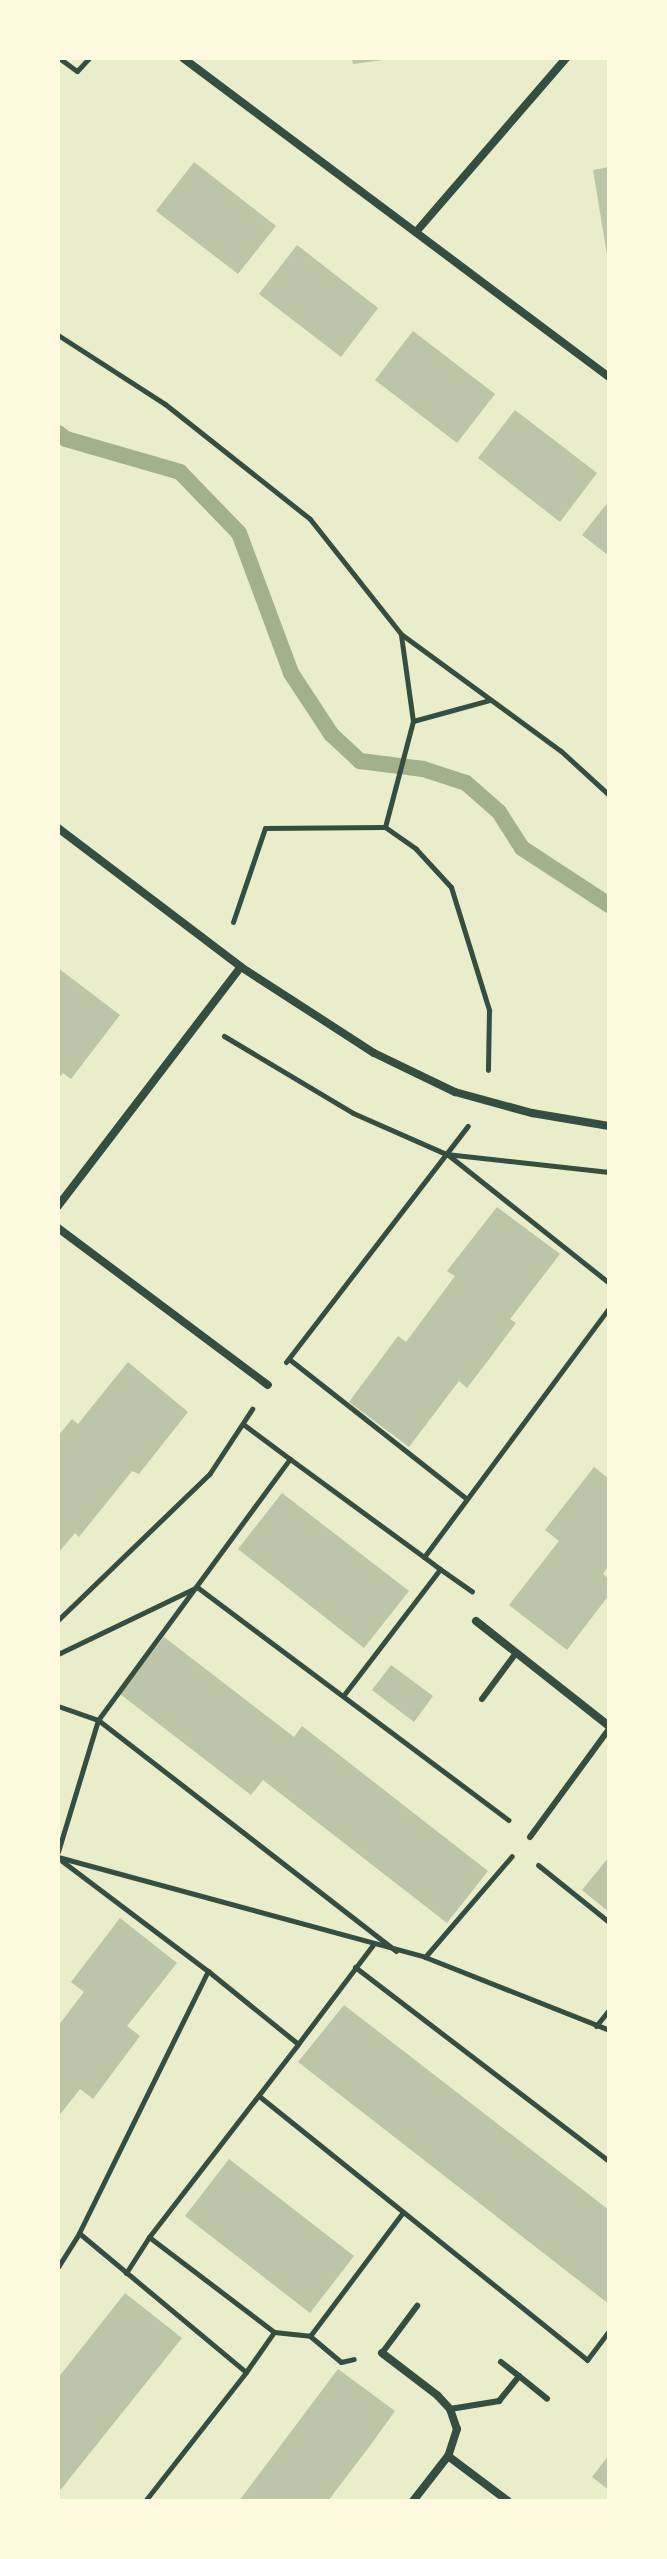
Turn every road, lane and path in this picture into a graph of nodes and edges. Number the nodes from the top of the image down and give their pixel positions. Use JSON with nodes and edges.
{"nodes":[{"id":1,"x":59,"y":58,"type":"edge"},
{"id":2,"x":89,"y":58,"type":"edge"},
{"id":3,"x":183,"y":58,"type":"edge"},
{"id":4,"x":566,"y":58,"type":"edge"},
{"id":5,"x":416,"y":232,"type":"junction"},
{"id":6,"x":58,"y":335,"type":"edge"},
{"id":7,"x":609,"y":377,"type":"edge"},
{"id":8,"x":401,"y":634,"type":"junction"},
{"id":9,"x":491,"y":700,"type":"junction"},
{"id":10,"x":413,"y":721,"type":"junction"},
{"id":11,"x":609,"y":795,"type":"edge"},
{"id":12,"x":385,"y":827,"type":"junction"},
{"id":13,"x":58,"y":828,"type":"edge"},
{"id":14,"x":223,"y":953,"type":"junction"},
{"id":15,"x":241,"y":967,"type":"junction"},
{"id":16,"x":200,"y":1021,"type":"junction"},
{"id":17,"x":487,"y":1100,"type":"junction"},
{"id":18,"x":609,"y":1126,"type":"edge"},
{"id":19,"x":446,"y":1154,"type":"junction"},
{"id":20,"x":609,"y":1172,"type":"edge"},
{"id":21,"x":58,"y":1206,"type":"edge"},
{"id":22,"x":58,"y":1228,"type":"edge"},
{"id":23,"x":609,"y":1283,"type":"edge"},
{"id":24,"x":609,"y":1308,"type":"edge"},
{"id":25,"x":288,"y":1359,"type":"dead end"},
{"id":26,"x":268,"y":1385,"type":"dead end"},
{"id":27,"x":243,"y":1424,"type":"dead end"},
{"id":28,"x":290,"y":1459,"type":"junction"},
{"id":29,"x":467,"y":1499,"type":"junction"},
{"id":30,"x":424,"y":1557,"type":"junction"},
{"id":31,"x":197,"y":1587,"type":"junction"},
{"id":32,"x":476,"y":1621,"type":"dead end"},
{"id":33,"x":516,"y":1653,"type":"junction"},
{"id":34,"x":58,"y":1654,"type":"edge"},
{"id":35,"x":343,"y":1696,"type":"junction"},
{"id":36,"x":482,"y":1699,"type":"dead end"},
{"id":37,"x":58,"y":1706,"type":"edge"},
{"id":38,"x":98,"y":1720,"type":"junction"},
{"id":39,"x":609,"y":1728,"type":"edge"},
{"id":40,"x":530,"y":1837,"type":"junction"},
{"id":41,"x":518,"y":1849,"type":"junction"},
{"id":42,"x":58,"y":1856,"type":"edge"},
{"id":43,"x":609,"y":1922,"type":"edge"},
{"id":44,"x":373,"y":1945,"type":"junction"},
{"id":45,"x":396,"y":1951,"type":"junction"},
{"id":46,"x":425,"y":1957,"type":"junction"},
{"id":47,"x":355,"y":1967,"type":"junction"},
{"id":48,"x":208,"y":1971,"type":"junction"},
{"id":49,"x":609,"y":2010,"type":"edge"},
{"id":50,"x":596,"y":2026,"type":"junction"},
{"id":51,"x":609,"y":2030,"type":"edge"},
{"id":52,"x":298,"y":2044,"type":"junction"},
{"id":53,"x":259,"y":2096,"type":"junction"},
{"id":54,"x":609,"y":2161,"type":"edge"},
{"id":55,"x":403,"y":2212,"type":"junction"},
{"id":56,"x":79,"y":2233,"type":"junction"},
{"id":57,"x":149,"y":2237,"type":"junction"},
{"id":58,"x":58,"y":2267,"type":"edge"},
{"id":59,"x":126,"y":2273,"type":"junction"},
{"id":60,"x":417,"y":2306,"type":"dead end"},
{"id":61,"x":609,"y":2331,"type":"edge"},
{"id":62,"x":274,"y":2332,"type":"junction"},
{"id":63,"x":310,"y":2336,"type":"junction"},
{"id":64,"x":382,"y":2353,"type":"junction"},
{"id":65,"x":501,"y":2362,"type":"dead end"},
{"id":66,"x":246,"y":2372,"type":"junction"},
{"id":67,"x":519,"y":2376,"type":"junction"},
{"id":68,"x":547,"y":2399,"type":"dead end"},
{"id":69,"x":450,"y":2409,"type":"junction"},
{"id":70,"x":448,"y":2456,"type":"junction"},
{"id":71,"x":145,"y":2501,"type":"edge"},
{"id":72,"x":413,"y":2501,"type":"edge"},
{"id":73,"x":508,"y":2501,"type":"edge"}],
"edges":[{"from":1,"to":2,"type":"path"},
{"from":3,"to":5,"type":"street"},
{"from":4,"to":5,"type":"street"},
{"from":5,"to":7,"type":"street"},
{"from":6,"to":8,"type":"path"},
{"from":8,"to":9,"type":"path"},
{"from":8,"to":10,"type":"path"},
{"from":9,"to":10,"type":"path"},
{"from":9,"to":11,"type":"path"},
{"from":10,"to":12,"type":"path"},
{"from":12,"to":14,"type":"path"},
{"from":12,"to":17,"type":"path"},
{"from":13,"to":14,"type":"street"},
{"from":14,"to":15,"type":"street"},
{"from":15,"to":16,"type":"street"},
{"from":15,"to":17,"type":"street"},
{"from":16,"to":19,"type":"path"},
{"from":16,"to":21,"type":"street"},
{"from":17,"to":18,"type":"street"},
{"from":19,"to":20,"type":"path"},
{"from":19,"to":23,"type":"path"},
{"from":22,"to":26,"type":"street"},
{"from":24,"to":29,"type":"path"},
{"from":25,"to":29,"type":"path"},
{"from":27,"to":28,"type":"path"},
{"from":28,"to":30,"type":"path"},
{"from":28,"to":31,"type":"path"},
{"from":29,"to":30,"type":"path"},
{"from":30,"to":35,"type":"path"},
{"from":31,"to":34,"type":"path"},
{"from":31,"to":35,"type":"path"},
{"from":31,"to":38,"type":"path"},
{"from":32,"to":33,"type":"street"},
{"from":33,"to":36,"type":"lane"},
{"from":33,"to":39,"type":"street"},
{"from":35,"to":40,"type":"path"},
{"from":37,"to":38,"type":"path"},
{"from":38,"to":42,"type":"path"},
{"from":38,"to":45,"type":"path"},
{"from":39,"to":40,"type":"lane"},
{"from":40,"to":41,"type":"path"},
{"from":41,"to":43,"type":"path"},
{"from":41,"to":46,"type":"path"},
{"from":42,"to":44,"type":"path"},
{"from":42,"to":48,"type":"path"},
{"from":44,"to":45,"type":"path"},
{"from":44,"to":47,"type":"path"},
{"from":45,"to":46,"type":"path"},
{"from":46,"to":50,"type":"path"},
{"from":47,"to":52,"type":"path"},
{"from":47,"to":54,"type":"path"},
{"from":48,"to":52,"type":"path"},
{"from":48,"to":56,"type":"path"},
{"from":49,"to":50,"type":"path"},
{"from":50,"to":51,"type":"path"},
{"from":52,"to":53,"type":"path"},
{"from":53,"to":55,"type":"path"},
{"from":53,"to":57,"type":"path"},
{"from":55,"to":61,"type":"path"},
{"from":55,"to":63,"type":"path"},
{"from":56,"to":58,"type":"path"},
{"from":56,"to":59,"type":"path"},
{"from":57,"to":59,"type":"path"},
{"from":57,"to":62,"type":"path"},
{"from":59,"to":66,"type":"path"},
{"from":60,"to":64,"type":"lane"},
{"from":62,"to":63,"type":"path"},
{"from":62,"to":66,"type":"path"},
{"from":63,"to":64,"type":"path"},
{"from":64,"to":69,"type":"street"},
{"from":65,"to":67,"type":"lane"},
{"from":66,"to":71,"type":"path"},
{"from":67,"to":68,"type":"lane"},
{"from":67,"to":69,"type":"lane"},
{"from":69,"to":70,"type":"street"},
{"from":70,"to":72,"type":"street"},
{"from":70,"to":73,"type":"street"}]}
